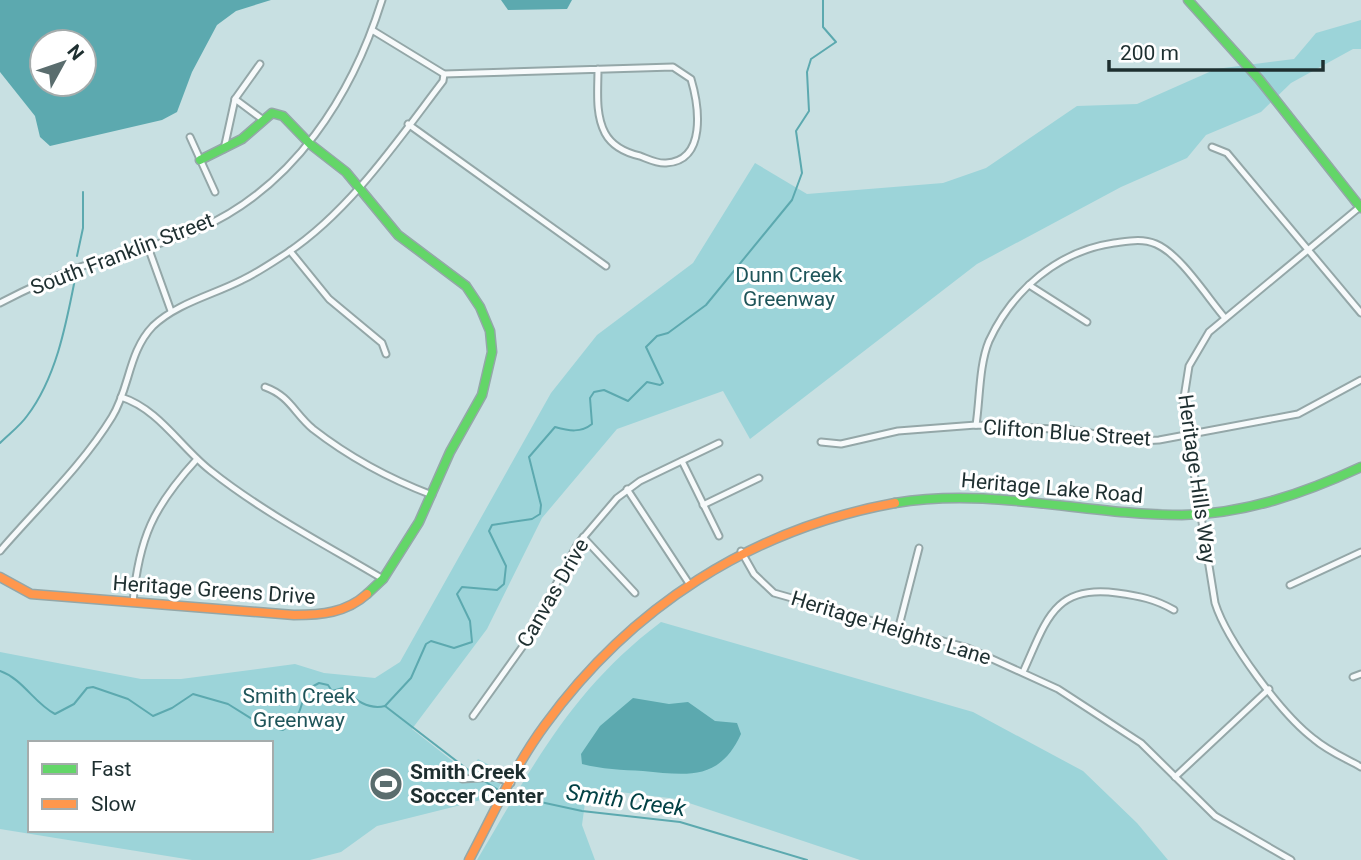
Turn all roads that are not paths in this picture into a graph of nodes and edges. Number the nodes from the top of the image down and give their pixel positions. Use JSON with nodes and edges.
{"nodes":[{"id":1,"x":382,"y":0,"type":"edge"},
{"id":2,"x":1188,"y":0,"type":"edge"},
{"id":3,"x":372,"y":30,"type":"junction"},
{"id":4,"x":260,"y":64,"type":"dead end"},
{"id":5,"x":598,"y":69,"type":"junction"},
{"id":6,"x":444,"y":74,"type":"junction"},
{"id":7,"x":235,"y":99,"type":"junction"},
{"id":8,"x":262,"y":119,"type":"junction"},
{"id":9,"x":408,"y":124,"type":"junction"},
{"id":10,"x":190,"y":137,"type":"dead end"},
{"id":11,"x":310,"y":144,"type":"junction"},
{"id":12,"x":1212,"y":147,"type":"dead end"},
{"id":13,"x":224,"y":149,"type":"junction"},
{"id":14,"x":201,"y":160,"type":"junction"},
{"id":15,"x":358,"y":187,"type":"junction"},
{"id":16,"x":215,"y":192,"type":"dead end"},
{"id":17,"x":1361,"y":207,"type":"edge"},
{"id":18,"x":148,"y":247,"type":"junction"},
{"id":19,"x":1307,"y":249,"type":"junction"},
{"id":20,"x":289,"y":251,"type":"junction"},
{"id":21,"x":606,"y":266,"type":"dead end"},
{"id":22,"x":1029,"y":285,"type":"junction"},
{"id":23,"x":0,"y":303,"type":"edge"},
{"id":24,"x":172,"y":312,"type":"junction"},
{"id":25,"x":1361,"y":313,"type":"edge"},
{"id":26,"x":1224,"y":318,"type":"junction"},
{"id":27,"x":1087,"y":322,"type":"dead end"},
{"id":28,"x":386,"y":354,"type":"dead end"},
{"id":29,"x":1361,"y":380,"type":"edge"},
{"id":30,"x":265,"y":387,"type":"dead end"},
{"id":31,"x":121,"y":397,"type":"junction"},
{"id":32,"x":976,"y":425,"type":"junction"},
{"id":33,"x":1187,"y":435,"type":"junction"},
{"id":34,"x":821,"y":442,"type":"dead end"},
{"id":35,"x":719,"y":443,"type":"dead end"},
{"id":36,"x":197,"y":459,"type":"junction"},
{"id":37,"x":682,"y":461,"type":"junction"},
{"id":38,"x":1361,"y":467,"type":"edge"},
{"id":39,"x":759,"y":478,"type":"dead end"},
{"id":40,"x":628,"y":489,"type":"junction"},
{"id":41,"x":432,"y":495,"type":"junction"},
{"id":42,"x":704,"y":505,"type":"junction"},
{"id":43,"x":1200,"y":513,"type":"junction"},
{"id":44,"x":719,"y":536,"type":"dead end"},
{"id":45,"x":583,"y":537,"type":"junction"},
{"id":46,"x":919,"y":548,"type":"dead end"},
{"id":47,"x":0,"y":551,"type":"edge"},
{"id":48,"x":741,"y":551,"type":"junction"},
{"id":49,"x":1359,"y":553,"type":"edge"},
{"id":50,"x":1361,"y":563,"type":"edge"},
{"id":51,"x":0,"y":577,"type":"edge"},
{"id":52,"x":383,"y":579,"type":"junction"},
{"id":53,"x":688,"y":582,"type":"junction"},
{"id":54,"x":1290,"y":585,"type":"dead end"},
{"id":55,"x":635,"y":593,"type":"dead end"},
{"id":56,"x":133,"y":602,"type":"junction"},
{"id":57,"x":1174,"y":610,"type":"dead end"},
{"id":58,"x":899,"y":626,"type":"junction"},
{"id":59,"x":1023,"y":671,"type":"junction"},
{"id":60,"x":1361,"y":674,"type":"edge"},
{"id":61,"x":1353,"y":677,"type":"dead end"},
{"id":62,"x":1269,"y":689,"type":"junction"},
{"id":63,"x":473,"y":716,"type":"dead end"},
{"id":64,"x":1361,"y":767,"type":"edge"},
{"id":65,"x":1175,"y":778,"type":"junction"},
{"id":66,"x":463,"y":779,"type":"dead end"},
{"id":67,"x":511,"y":783,"type":"junction"},
{"id":68,"x":469,"y":860,"type":"edge"},
{"id":69,"x":1292,"y":860,"type":"edge"}],
"edges":[{"from":1,"to":3,"type":"street","name":"South Franklin Street"},
{"from":2,"to":17,"type":"street"},
{"from":3,"to":6,"type":"street"},
{"from":3,"to":11,"type":"street","name":"South Franklin Street"},
{"from":4,"to":7,"type":"street"},
{"from":5,"to":5,"type":"street"},
{"from":5,"to":6,"type":"street"},
{"from":6,"to":9,"type":"street"},
{"from":7,"to":8,"type":"street"},
{"from":7,"to":13,"type":"street"},
{"from":8,"to":11,"type":"street","name":"Heritage Greens Drive"},
{"from":8,"to":13,"type":"street"},
{"from":9,"to":15,"type":"street"},
{"from":9,"to":21,"type":"street"},
{"from":10,"to":14,"type":"street"},
{"from":11,"to":15,"type":"street","name":"Heritage Greens Drive"},
{"from":11,"to":18,"type":"street","name":"South Franklin Street"},
{"from":12,"to":19,"type":"street"},
{"from":13,"to":14,"type":"street"},
{"from":14,"to":16,"type":"street"},
{"from":15,"to":20,"type":"street"},
{"from":15,"to":41,"type":"street","name":"Heritage Greens Drive"},
{"from":17,"to":19,"type":"street","name":"Heritage Hills Way"},
{"from":18,"to":23,"type":"street","name":"South Franklin Street"},
{"from":18,"to":24,"type":"street"},
{"from":19,"to":25,"type":"street"},
{"from":19,"to":26,"type":"street","name":"Heritage Hills Way"},
{"from":20,"to":24,"type":"street"},
{"from":20,"to":28,"type":"street"},
{"from":22,"to":26,"type":"street"},
{"from":22,"to":27,"type":"street"},
{"from":22,"to":32,"type":"street"},
{"from":24,"to":31,"type":"street"},
{"from":26,"to":33,"type":"street","name":"Heritage Hills Way"},
{"from":29,"to":33,"type":"street","name":"Clifton Blue Street"},
{"from":30,"to":41,"type":"street"},
{"from":31,"to":36,"type":"street"},
{"from":31,"to":47,"type":"street"},
{"from":32,"to":33,"type":"street","name":"Clifton Blue Street"},
{"from":32,"to":34,"type":"street","name":"Clifton Blue Street"},
{"from":33,"to":43,"type":"street","name":"Heritage Hills Way"},
{"from":35,"to":37,"type":"street","name":"Canvas Drive"},
{"from":36,"to":52,"type":"street"},
{"from":36,"to":56,"type":"street"},
{"from":37,"to":40,"type":"street","name":"Canvas Drive"},
{"from":37,"to":42,"type":"street"},
{"from":38,"to":43,"type":"street","name":"Heritage Lake Road"},
{"from":39,"to":42,"type":"street"},
{"from":40,"to":45,"type":"street","name":"Canvas Drive"},
{"from":40,"to":53,"type":"street"},
{"from":41,"to":52,"type":"street","name":"Heritage Greens Drive"},
{"from":42,"to":44,"type":"street"},
{"from":43,"to":48,"type":"street","name":"Heritage Lake Road"},
{"from":43,"to":62,"type":"street","name":"Heritage Hills Way"},
{"from":45,"to":55,"type":"street"},
{"from":45,"to":63,"type":"street","name":"Canvas Drive"},
{"from":46,"to":58,"type":"street"},
{"from":48,"to":53,"type":"street","name":"Heritage Lake Road"},
{"from":48,"to":58,"type":"street","name":"Heritage Heights Lane"},
{"from":49,"to":50,"type":"street"},
{"from":49,"to":54,"type":"street"},
{"from":51,"to":56,"type":"street","name":"Heritage Greens Drive"},
{"from":52,"to":56,"type":"street","name":"Heritage Greens Drive"},
{"from":53,"to":67,"type":"street","name":"Heritage Lake Road"},
{"from":57,"to":59,"type":"street"},
{"from":58,"to":59,"type":"street","name":"Heritage Heights Lane"},
{"from":59,"to":65,"type":"street","name":"Heritage Heights Lane"},
{"from":60,"to":61,"type":"street"},
{"from":62,"to":64,"type":"street","name":"Heritage Hills Way"},
{"from":62,"to":65,"type":"street"},
{"from":65,"to":69,"type":"street","name":"Heritage Heights Lane"},
{"from":66,"to":67,"type":"street"},
{"from":67,"to":68,"type":"street","name":"Heritage Lake Road"}]}
